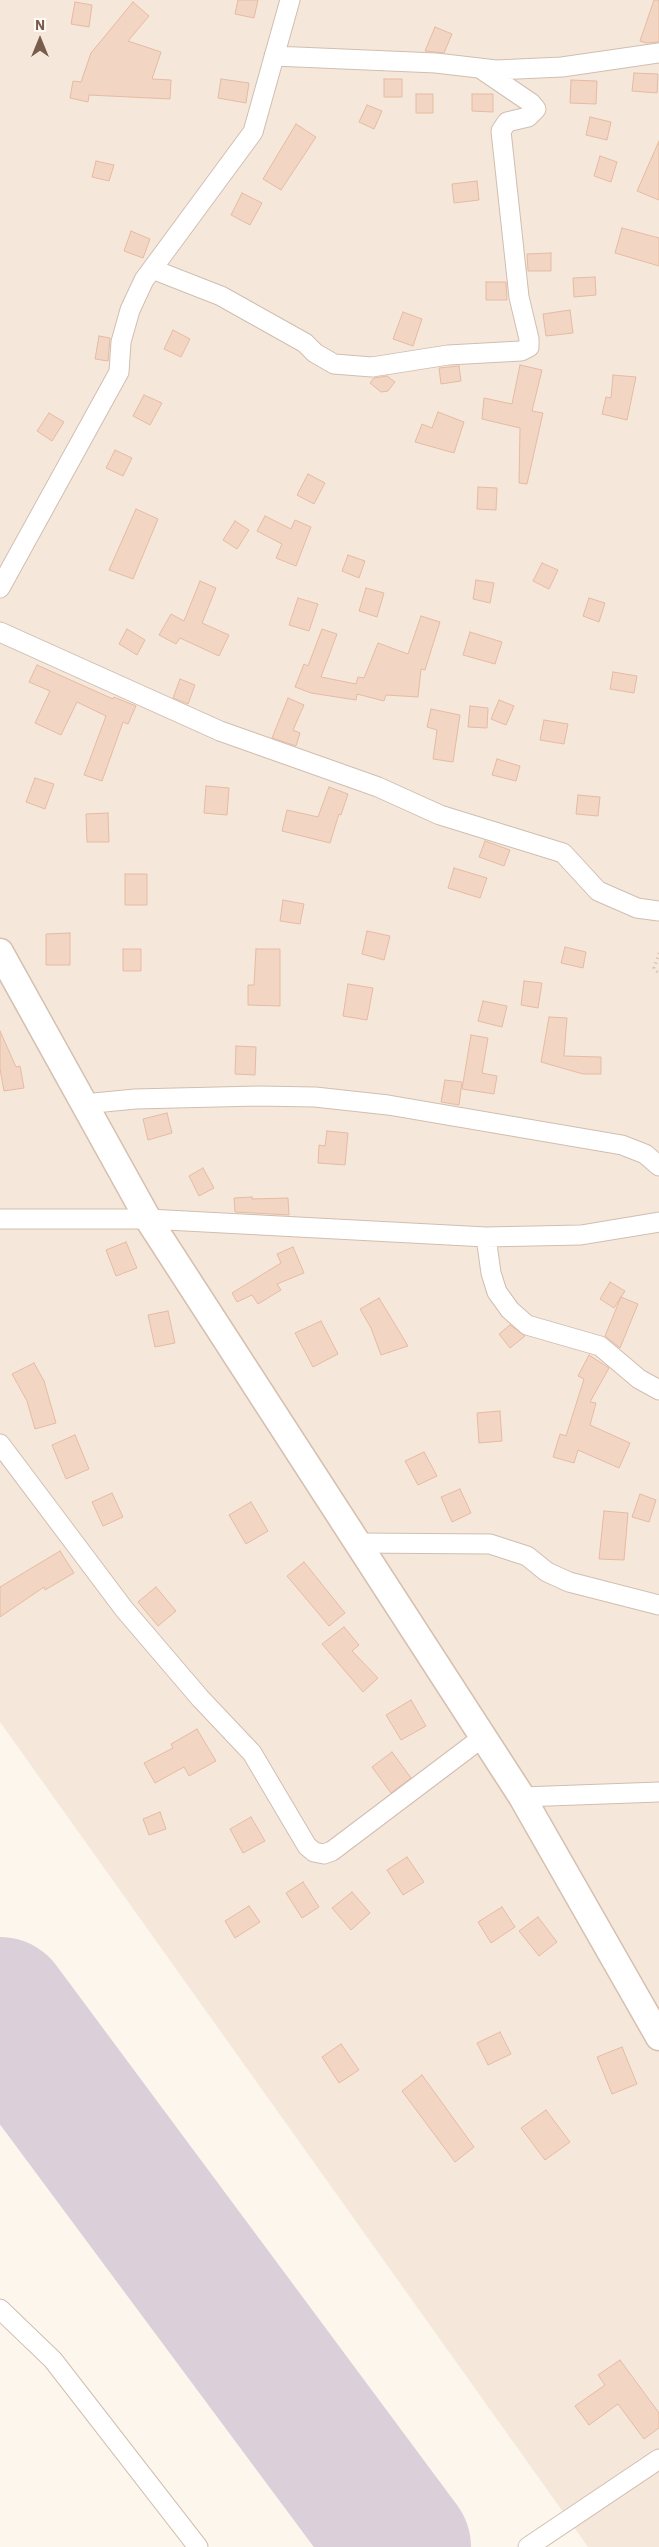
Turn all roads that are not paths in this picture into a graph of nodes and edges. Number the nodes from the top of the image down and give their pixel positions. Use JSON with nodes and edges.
{"nodes":[{"id":1,"x":290,"y":0,"type":"edge"},
{"id":2,"x":659,"y":53,"type":"edge"},
{"id":3,"x":274,"y":56,"type":"junction"},
{"id":4,"x":481,"y":69,"type":"junction"},
{"id":5,"x":152,"y":269,"type":"junction"},
{"id":6,"x":0,"y":588,"type":"edge"},
{"id":7,"x":0,"y":632,"type":"edge"},
{"id":8,"x":659,"y":911,"type":"edge"},
{"id":9,"x":0,"y":952,"type":"edge"},
{"id":10,"x":84,"y":1104,"type":"junction"},
{"id":11,"x":659,"y":1166,"type":"edge"},
{"id":12,"x":148,"y":1218,"type":"junction"},
{"id":13,"x":0,"y":1219,"type":"edge"},
{"id":14,"x":659,"y":1222,"type":"edge"},
{"id":15,"x":486,"y":1237,"type":"junction"},
{"id":16,"x":659,"y":1390,"type":"edge"},
{"id":17,"x":0,"y":1444,"type":"edge"},
{"id":18,"x":357,"y":1543,"type":"junction"},
{"id":19,"x":659,"y":1605,"type":"edge"},
{"id":20,"x":483,"y":1737,"type":"junction"},
{"id":21,"x":659,"y":1792,"type":"edge"},
{"id":22,"x":522,"y":1797,"type":"junction"},
{"id":23,"x":659,"y":2037,"type":"edge"},
{"id":24,"x":0,"y":2309,"type":"edge"},
{"id":25,"x":659,"y":2459,"type":"edge"},
{"id":26,"x":198,"y":2547,"type":"edge"},
{"id":27,"x":528,"y":2547,"type":"edge"}],
"edges":[{"from":1,"to":3,"type":"street"},
{"from":2,"to":4,"type":"street"},
{"from":3,"to":4,"type":"street"},
{"from":3,"to":5,"type":"street"},
{"from":4,"to":5,"type":"street"},
{"from":5,"to":6,"type":"street"},
{"from":7,"to":8,"type":"street"},
{"from":9,"to":10,"type":"street"},
{"from":10,"to":11,"type":"street"},
{"from":10,"to":12,"type":"street"},
{"from":12,"to":13,"type":"street"},
{"from":12,"to":15,"type":"street"},
{"from":12,"to":18,"type":"street"},
{"from":14,"to":15,"type":"street"},
{"from":15,"to":16,"type":"street"},
{"from":17,"to":20,"type":"street"},
{"from":18,"to":19,"type":"street"},
{"from":18,"to":20,"type":"street"},
{"from":20,"to":22,"type":"street"},
{"from":21,"to":22,"type":"street"},
{"from":22,"to":23,"type":"street"},
{"from":24,"to":26,"type":"street"},
{"from":25,"to":27,"type":"street"}]}
